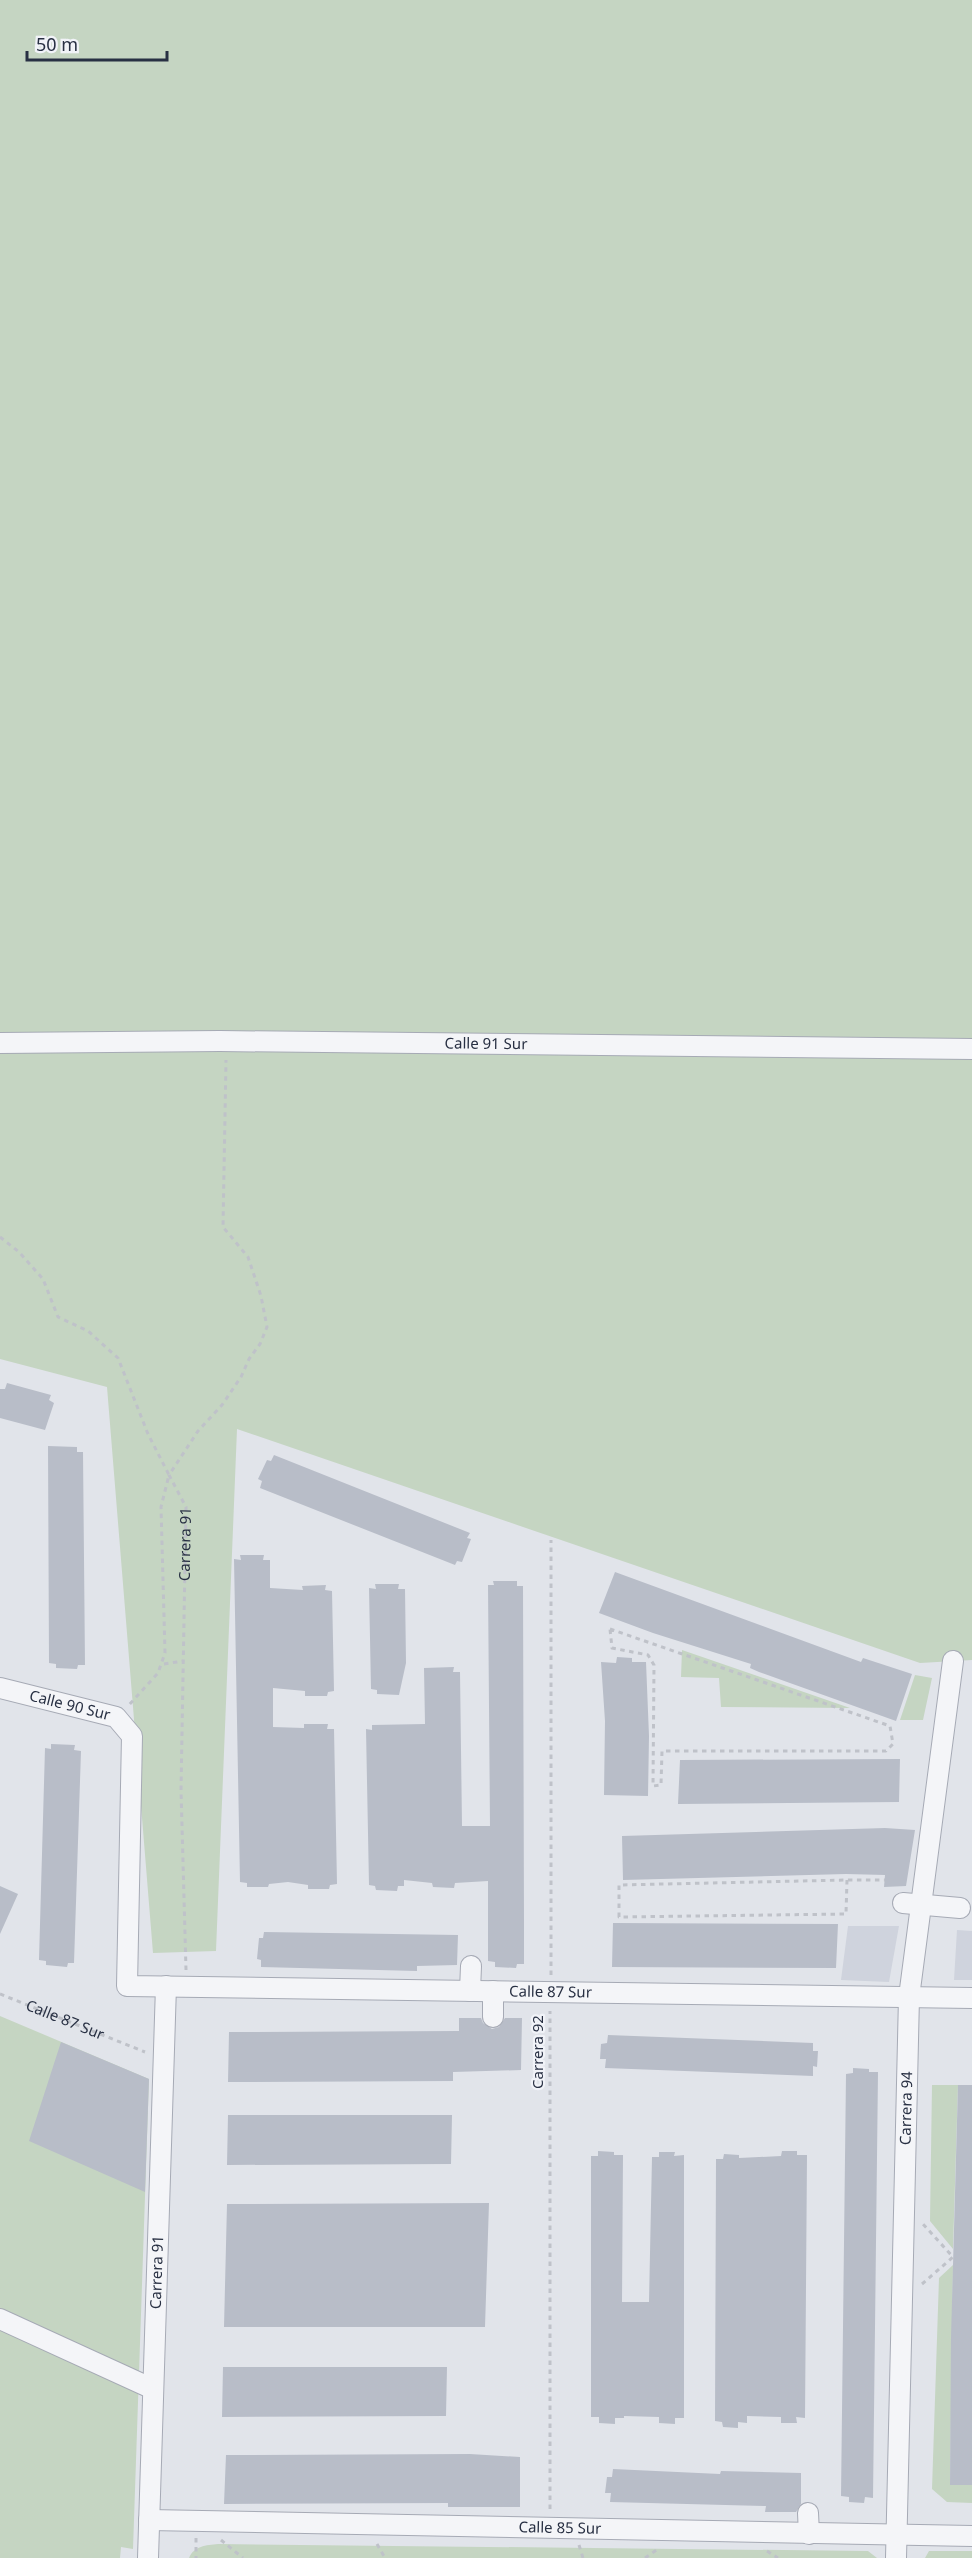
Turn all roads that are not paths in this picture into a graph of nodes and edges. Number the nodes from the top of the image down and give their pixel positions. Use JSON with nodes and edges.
{"nodes":[{"id":1,"x":0,"y":1043,"type":"edge"},
{"id":2,"x":972,"y":1049,"type":"edge"},
{"id":3,"x":953,"y":1661,"type":"dead end"},
{"id":4,"x":0,"y":1688,"type":"edge"},
{"id":5,"x":912,"y":1905,"type":"junction"},
{"id":6,"x":960,"y":1908,"type":"dead end"},
{"id":7,"x":471,"y":1966,"type":"dead end"},
{"id":8,"x":127,"y":1986,"type":"joint"},
{"id":9,"x":166,"y":1986,"type":"junction"},
{"id":10,"x":470,"y":1991,"type":"junction"},
{"id":11,"x":493,"y":1991,"type":"junction"},
{"id":12,"x":909,"y":1997,"type":"junction"},
{"id":13,"x":972,"y":1998,"type":"edge"},
{"id":14,"x":493,"y":2017,"type":"dead end"},
{"id":15,"x":0,"y":2319,"type":"edge"},
{"id":16,"x":153,"y":2389,"type":"junction"},
{"id":17,"x":808,"y":2513,"type":"dead end"},
{"id":18,"x":149,"y":2520,"type":"junction"},
{"id":19,"x":808,"y":2534,"type":"junction"},
{"id":20,"x":896,"y":2536,"type":"junction"},
{"id":21,"x":972,"y":2536,"type":"edge"},
{"id":22,"x":148,"y":2558,"type":"edge"},
{"id":23,"x":896,"y":2558,"type":"edge"}],
"edges":[{"from":1,"to":2,"type":"street","name":"Calle 91 Sur"},
{"from":3,"to":5,"type":"street","name":"Carrera 94"},
{"from":4,"to":8,"type":"street","name":"Calle 90 Sur"},
{"from":5,"to":6,"type":"street"},
{"from":5,"to":12,"type":"street","name":"Carrera 94"},
{"from":7,"to":10,"type":"street"},
{"from":8,"to":9,"type":"street","name":"Calle 87 Sur"},
{"from":9,"to":10,"type":"street","name":"Calle 87 Sur"},
{"from":9,"to":16,"type":"street","name":"Carrera 91"},
{"from":10,"to":11,"type":"street","name":"Calle 87 Sur"},
{"from":11,"to":12,"type":"street","name":"Calle 87 Sur"},
{"from":11,"to":14,"type":"street"},
{"from":12,"to":13,"type":"street","name":"Calle 87 Sur"},
{"from":12,"to":20,"type":"street","name":"Carrera 94"},
{"from":15,"to":16,"type":"street"},
{"from":16,"to":18,"type":"street","name":"Carrera 91"},
{"from":17,"to":19,"type":"street"},
{"from":18,"to":19,"type":"street","name":"Calle 85 Sur"},
{"from":18,"to":22,"type":"street","name":"Carrera 91"},
{"from":19,"to":20,"type":"street","name":"Calle 85 Sur"},
{"from":20,"to":21,"type":"street","name":"Calle 85 Sur"},
{"from":20,"to":23,"type":"street","name":"Carrera 94"}]}
